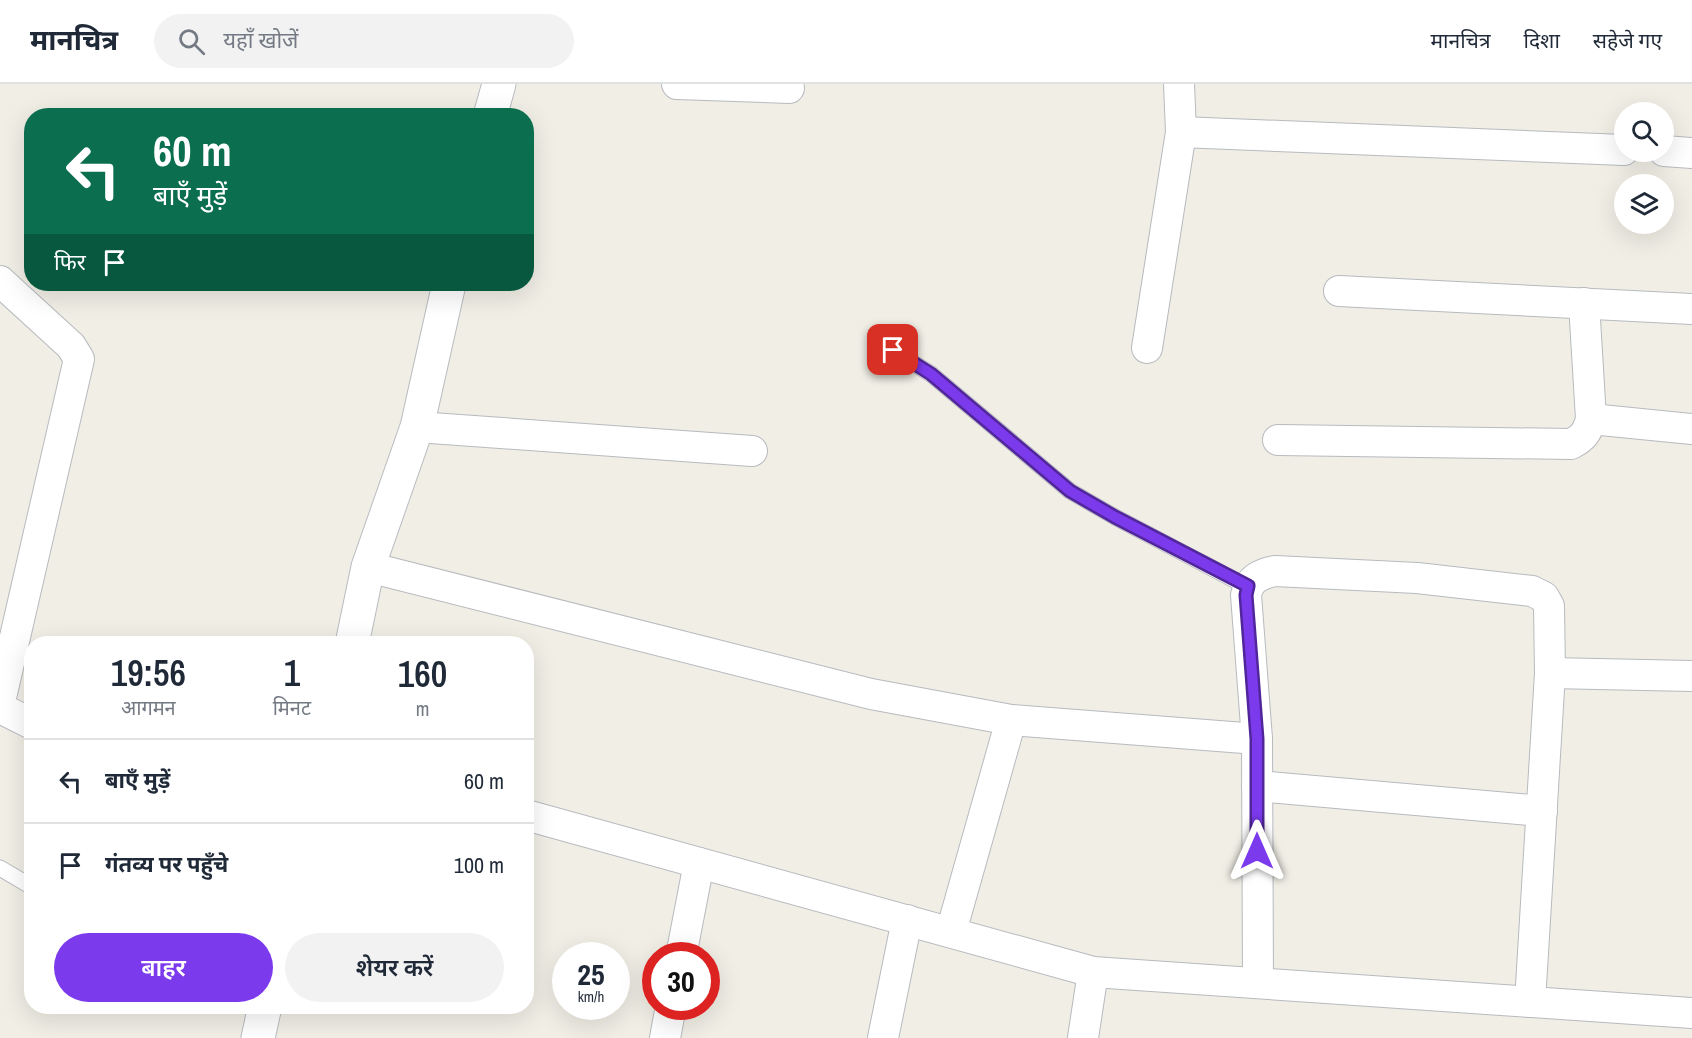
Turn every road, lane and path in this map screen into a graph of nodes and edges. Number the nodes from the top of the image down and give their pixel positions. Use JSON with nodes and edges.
{"nodes":[{"id":1,"x":499,"y":84,"type":"edge"},
{"id":2,"x":677,"y":84,"type":"edge"},
{"id":3,"x":1179,"y":84,"type":"edge"},
{"id":4,"x":789,"y":88,"type":"dead end"},
{"id":5,"x":492,"y":108,"type":"edge"},
{"id":6,"x":1181,"y":132,"type":"junction"},
{"id":7,"x":1614,"y":150,"type":"edge"},
{"id":8,"x":1674,"y":152,"type":"edge"},
{"id":9,"x":1692,"y":153,"type":"edge"},
{"id":10,"x":0,"y":281,"type":"edge"},
{"id":11,"x":447,"y":291,"type":"edge"},
{"id":12,"x":1339,"y":291,"type":"dead end"},
{"id":13,"x":1584,"y":303,"type":"junction"},
{"id":14,"x":1692,"y":309,"type":"edge"},
{"id":15,"x":876,"y":340,"type":"dead end"},
{"id":16,"x":1147,"y":348,"type":"dead end"},
{"id":17,"x":1591,"y":419,"type":"junction"},
{"id":18,"x":417,"y":427,"type":"junction"},
{"id":19,"x":1692,"y":429,"type":"edge"},
{"id":20,"x":1278,"y":440,"type":"dead end"},
{"id":21,"x":753,"y":451,"type":"dead end"},
{"id":22,"x":368,"y":567,"type":"junction"},
{"id":23,"x":1248,"y":586,"type":"junction"},
{"id":24,"x":354,"y":636,"type":"edge"},
{"id":25,"x":1550,"y":673,"type":"junction"},
{"id":26,"x":1692,"y":676,"type":"edge"},
{"id":27,"x":0,"y":702,"type":"edge"},
{"id":28,"x":0,"y":708,"type":"edge"},
{"id":29,"x":24,"y":720,"type":"edge"},
{"id":30,"x":1011,"y":720,"type":"junction"},
{"id":31,"x":1257,"y":739,"type":"junction"},
{"id":32,"x":1257,"y":786,"type":"junction"},
{"id":33,"x":1542,"y":811,"type":"junction"},
{"id":34,"x":534,"y":817,"type":"edge"},
{"id":35,"x":699,"y":863,"type":"junction"},
{"id":36,"x":0,"y":868,"type":"edge"},
{"id":37,"x":24,"y":882,"type":"edge"},
{"id":38,"x":907,"y":920,"type":"junction"},
{"id":39,"x":951,"y":932,"type":"junction"},
{"id":40,"x":684,"y":942,"type":"edge"},
{"id":41,"x":1093,"y":972,"type":"junction"},
{"id":42,"x":1258,"y":982,"type":"junction"},
{"id":43,"x":1530,"y":1002,"type":"junction"},
{"id":44,"x":1692,"y":1013,"type":"edge"},
{"id":45,"x":263,"y":1014,"type":"edge"},
{"id":46,"x":668,"y":1020,"type":"edge"},
{"id":47,"x":258,"y":1038,"type":"edge"},
{"id":48,"x":665,"y":1038,"type":"edge"},
{"id":49,"x":883,"y":1038,"type":"edge"},
{"id":50,"x":1083,"y":1038,"type":"edge"}],
"edges":[{"from":1,"to":5,"type":"street"},
{"from":2,"to":4,"type":"street"},
{"from":3,"to":6,"type":"street"},
{"from":6,"to":7,"type":"street"},
{"from":6,"to":16,"type":"street"},
{"from":8,"to":9,"type":"street"},
{"from":10,"to":27,"type":"street"},
{"from":11,"to":18,"type":"street"},
{"from":12,"to":13,"type":"street"},
{"from":13,"to":14,"type":"street"},
{"from":13,"to":17,"type":"street"},
{"from":15,"to":23,"type":"lane"},
{"from":17,"to":19,"type":"street"},
{"from":17,"to":20,"type":"street"},
{"from":18,"to":21,"type":"street"},
{"from":18,"to":22,"type":"street"},
{"from":22,"to":24,"type":"street"},
{"from":22,"to":30,"type":"street"},
{"from":23,"to":25,"type":"street"},
{"from":23,"to":31,"type":"street"},
{"from":25,"to":26,"type":"street"},
{"from":25,"to":33,"type":"street"},
{"from":28,"to":29,"type":"street"},
{"from":30,"to":31,"type":"street"},
{"from":30,"to":39,"type":"street"},
{"from":31,"to":32,"type":"street"},
{"from":32,"to":33,"type":"street"},
{"from":32,"to":42,"type":"street"},
{"from":33,"to":43,"type":"street"},
{"from":34,"to":35,"type":"street"},
{"from":35,"to":38,"type":"street"},
{"from":35,"to":40,"type":"street"},
{"from":36,"to":37,"type":"lane"},
{"from":38,"to":39,"type":"street"},
{"from":38,"to":49,"type":"street"},
{"from":39,"to":41,"type":"street"},
{"from":41,"to":42,"type":"street"},
{"from":41,"to":50,"type":"street"},
{"from":42,"to":43,"type":"street"},
{"from":43,"to":44,"type":"street"},
{"from":45,"to":47,"type":"street"},
{"from":46,"to":48,"type":"street"}]}
